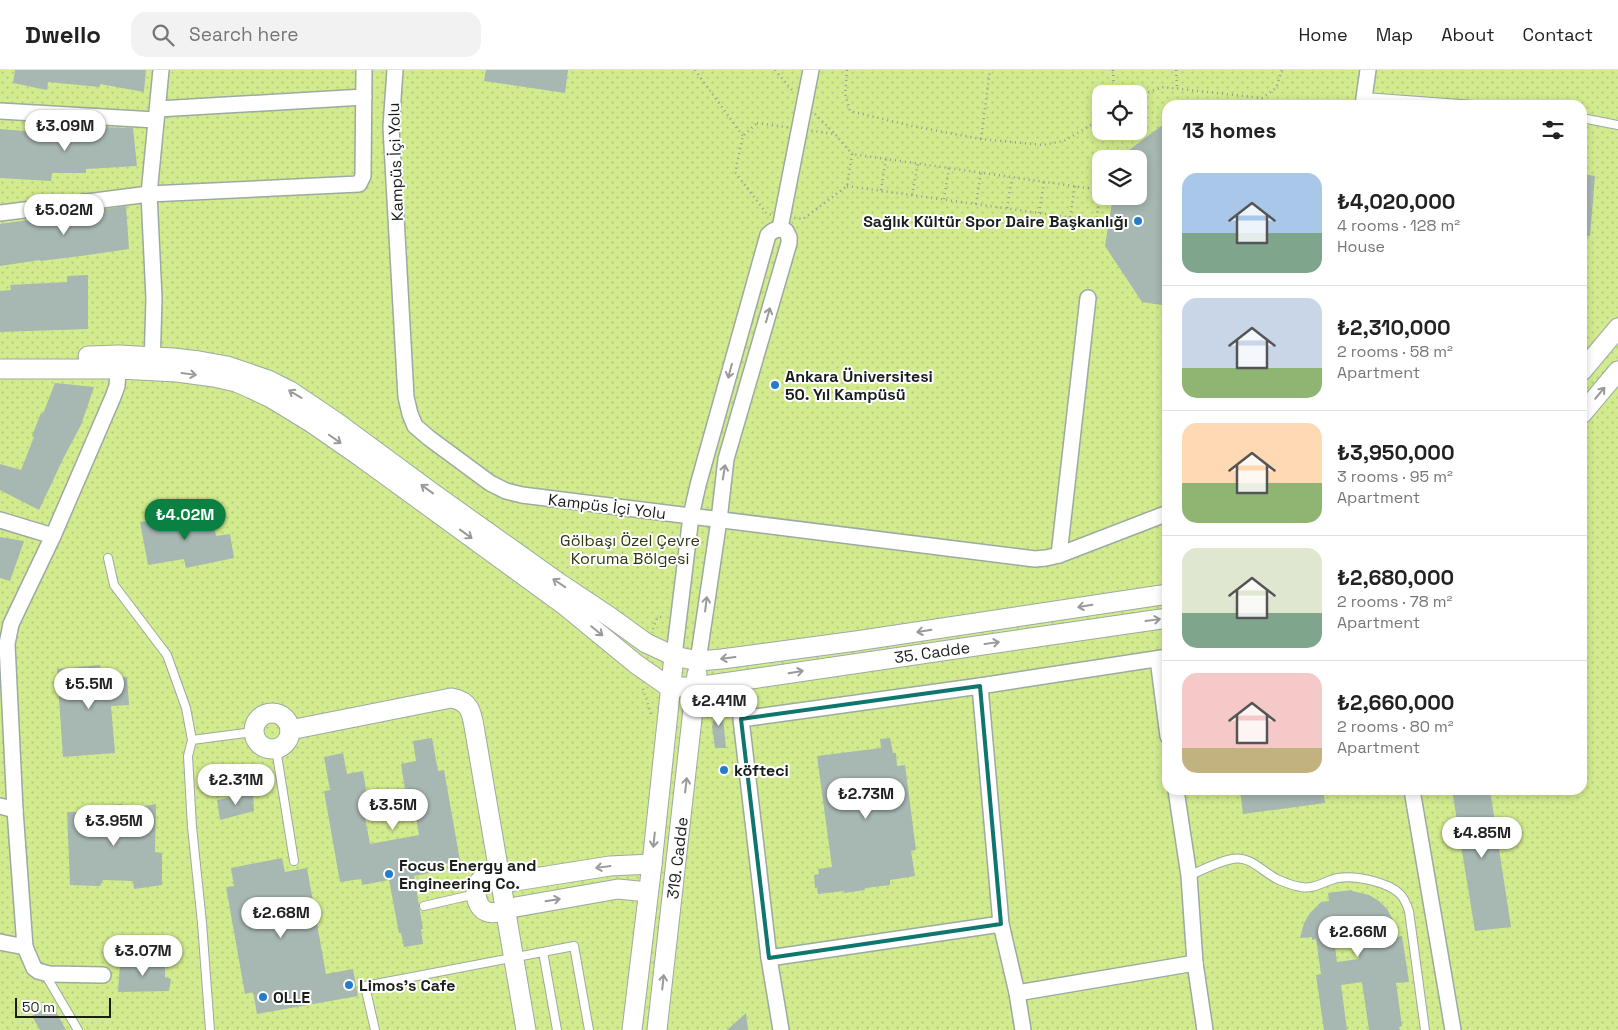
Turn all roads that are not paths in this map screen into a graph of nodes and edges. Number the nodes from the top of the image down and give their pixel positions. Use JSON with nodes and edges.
{"nodes":[{"id":1,"x":162,"y":70,"type":"edge"},
{"id":2,"x":364,"y":70,"type":"edge"},
{"id":3,"x":395,"y":70,"type":"edge"},
{"id":4,"x":811,"y":70,"type":"edge"},
{"id":5,"x":1368,"y":70,"type":"edge"},
{"id":6,"x":364,"y":96,"type":"junction"},
{"id":7,"x":1363,"y":100,"type":"edge"},
{"id":8,"x":0,"y":111,"type":"edge"},
{"id":9,"x":157,"y":114,"type":"junction"},
{"id":10,"x":1587,"y":119,"type":"edge"},
{"id":11,"x":1618,"y":125,"type":"edge"},
{"id":12,"x":149,"y":194,"type":"junction"},
{"id":13,"x":0,"y":213,"type":"edge"},
{"id":14,"x":780,"y":228,"type":"junction"},
{"id":15,"x":1088,"y":298,"type":"dead end"},
{"id":16,"x":1618,"y":328,"type":"edge"},
{"id":17,"x":0,"y":358,"type":"edge"},
{"id":18,"x":119,"y":362,"type":"junction"},
{"id":19,"x":153,"y":364,"type":"junction"},
{"id":20,"x":1587,"y":365,"type":"edge"},
{"id":21,"x":0,"y":369,"type":"edge"},
{"id":22,"x":1618,"y":371,"type":"edge"},
{"id":23,"x":1587,"y":408,"type":"edge"},
{"id":24,"x":691,"y":516,"type":"junction"},
{"id":25,"x":1162,"y":516,"type":"edge"},
{"id":26,"x":0,"y":520,"type":"edge"},
{"id":27,"x":718,"y":520,"type":"junction"},
{"id":28,"x":53,"y":536,"type":"junction"},
{"id":29,"x":1060,"y":555,"type":"junction"},
{"id":30,"x":108,"y":558,"type":"dead end"},
{"id":31,"x":1162,"y":595,"type":"edge"},
{"id":32,"x":1162,"y":619,"type":"edge"},
{"id":33,"x":674,"y":656,"type":"junction"},
{"id":34,"x":4,"y":658,"type":"edge"},
{"id":35,"x":1162,"y":658,"type":"edge"},
{"id":36,"x":698,"y":660,"type":"junction"},
{"id":37,"x":980,"y":686,"type":"junction"},
{"id":38,"x":669,"y":687,"type":"junction"},
{"id":39,"x":696,"y":687,"type":"junction"},
{"id":40,"x":290,"y":730,"type":"junction"},
{"id":41,"x":253,"y":732,"type":"junction"},
{"id":42,"x":192,"y":740,"type":"junction"},
{"id":43,"x":276,"y":749,"type":"junction"},
{"id":44,"x":1177,"y":795,"type":"edge"},
{"id":45,"x":1413,"y":795,"type":"edge"},
{"id":46,"x":0,"y":806,"type":"edge"},
{"id":47,"x":15,"y":810,"type":"junction"},
{"id":48,"x":294,"y":861,"type":"dead end"},
{"id":49,"x":652,"y":864,"type":"junction"},
{"id":50,"x":1189,"y":876,"type":"junction"},
{"id":51,"x":501,"y":883,"type":"junction"},
{"id":52,"x":648,"y":892,"type":"junction"},
{"id":53,"x":476,"y":894,"type":"junction"},
{"id":54,"x":424,"y":906,"type":"dead end"},
{"id":55,"x":505,"y":908,"type":"junction"},
{"id":56,"x":1001,"y":924,"type":"junction"},
{"id":57,"x":0,"y":942,"type":"edge"},
{"id":58,"x":25,"y":947,"type":"junction"},
{"id":59,"x":543,"y":952,"type":"junction"},
{"id":60,"x":513,"y":957,"type":"junction"},
{"id":61,"x":769,"y":958,"type":"junction"},
{"id":62,"x":1195,"y":964,"type":"junction"},
{"id":63,"x":44,"y":972,"type":"junction"},
{"id":64,"x":104,"y":975,"type":"dead end"},
{"id":65,"x":1017,"y":993,"type":"junction"},
{"id":66,"x":78,"y":1030,"type":"edge"},
{"id":67,"x":210,"y":1030,"type":"edge"},
{"id":68,"x":375,"y":1030,"type":"edge"},
{"id":69,"x":526,"y":1030,"type":"edge"},
{"id":70,"x":557,"y":1030,"type":"edge"},
{"id":71,"x":589,"y":1030,"type":"edge"},
{"id":72,"x":632,"y":1030,"type":"edge"},
{"id":73,"x":657,"y":1030,"type":"edge"},
{"id":74,"x":781,"y":1030,"type":"edge"},
{"id":75,"x":1023,"y":1030,"type":"edge"},
{"id":76,"x":1205,"y":1030,"type":"edge"},
{"id":77,"x":1425,"y":1030,"type":"edge"},
{"id":78,"x":1453,"y":1030,"type":"edge"}],
"edges":[{"from":1,"to":9,"type":"street"},
{"from":2,"to":6,"type":"street"},
{"from":3,"to":24,"type":"street","name":"Kampüs İçi Yolu"},
{"from":4,"to":14,"type":"street"},
{"from":5,"to":7,"type":"street"},
{"from":6,"to":9,"type":"street"},
{"from":6,"to":12,"type":"street"},
{"from":8,"to":9,"type":"street"},
{"from":9,"to":12,"type":"street"},
{"from":10,"to":11,"type":"lane"},
{"from":12,"to":13,"type":"street"},
{"from":12,"to":19,"type":"street"},
{"from":14,"to":24,"type":"street","one_way":true},
{"from":27,"to":14,"type":"street","one_way":true},
{"from":15,"to":29,"type":"street"},
{"from":16,"to":20,"type":"street"},
{"from":17,"to":18,"type":"street"},
{"from":18,"to":19,"type":"street"},
{"from":18,"to":21,"type":"street"},
{"from":18,"to":28,"type":"street"},
{"from":33,"to":19,"type":"street","name":"35. Cadde","one_way":true},
{"from":19,"to":38,"type":"street","one_way":true},
{"from":23,"to":22,"type":"street","one_way":true},
{"from":24,"to":27,"type":"street","name":"Kampüs İçi Yolu"},
{"from":24,"to":33,"type":"street"},
{"from":25,"to":29,"type":"street","name":"Kampüs İçi Yolu"},
{"from":26,"to":28,"type":"street"},
{"from":27,"to":29,"type":"street","name":"Kampüs İçi Yolu"},
{"from":36,"to":27,"type":"street","one_way":true},
{"from":28,"to":34,"type":"street"},
{"from":30,"to":42,"type":"lane"},
{"from":31,"to":36,"type":"street","name":"35. Cadde","one_way":true},
{"from":39,"to":32,"type":"street","name":"35. Cadde","one_way":true},
{"from":33,"to":36,"type":"street","name":"35. Cadde"},
{"from":33,"to":38,"type":"street","name":"319. Cadde"},
{"from":34,"to":47,"type":"street"},
{"from":35,"to":37,"type":"street"},
{"from":36,"to":39,"type":"street","name":"319. Cadde"},
{"from":37,"to":56,"type":"street"},
{"from":37,"to":61,"type":"street"},
{"from":38,"to":39,"type":"street","name":"35. Cadde"},
{"from":38,"to":49,"type":"street","name":"319. Cadde","one_way":true},
{"from":73,"to":39,"type":"street","name":"319. Cadde","one_way":true},
{"from":40,"to":41,"type":"street"},
{"from":40,"to":43,"type":"street"},
{"from":40,"to":51,"type":"street"},
{"from":41,"to":42,"type":"lane"},
{"from":41,"to":43,"type":"street"},
{"from":42,"to":67,"type":"lane"},
{"from":43,"to":48,"type":"lane"},
{"from":44,"to":50,"type":"street"},
{"from":45,"to":78,"type":"street"},
{"from":46,"to":47,"type":"street"},
{"from":47,"to":58,"type":"street"},
{"from":49,"to":51,"type":"street","one_way":true},
{"from":49,"to":52,"type":"street","name":"319. Cadde"},
{"from":50,"to":62,"type":"street"},
{"from":50,"to":77,"type":"lane"},
{"from":51,"to":53,"type":"street"},
{"from":51,"to":55,"type":"street"},
{"from":55,"to":52,"type":"street","one_way":true},
{"from":52,"to":72,"type":"street","name":"319. Cadde"},
{"from":53,"to":54,"type":"lane"},
{"from":53,"to":55,"type":"street"},
{"from":55,"to":60,"type":"street"},
{"from":56,"to":61,"type":"street"},
{"from":56,"to":65,"type":"street"},
{"from":57,"to":58,"type":"street"},
{"from":58,"to":63,"type":"street"},
{"from":59,"to":60,"type":"lane"},
{"from":59,"to":70,"type":"lane"},
{"from":59,"to":71,"type":"lane"},
{"from":60,"to":68,"type":"lane"},
{"from":60,"to":69,"type":"street"},
{"from":61,"to":74,"type":"street"},
{"from":62,"to":65,"type":"street"},
{"from":62,"to":76,"type":"street"},
{"from":63,"to":64,"type":"street"},
{"from":63,"to":66,"type":"lane"},
{"from":65,"to":75,"type":"street"}]}
